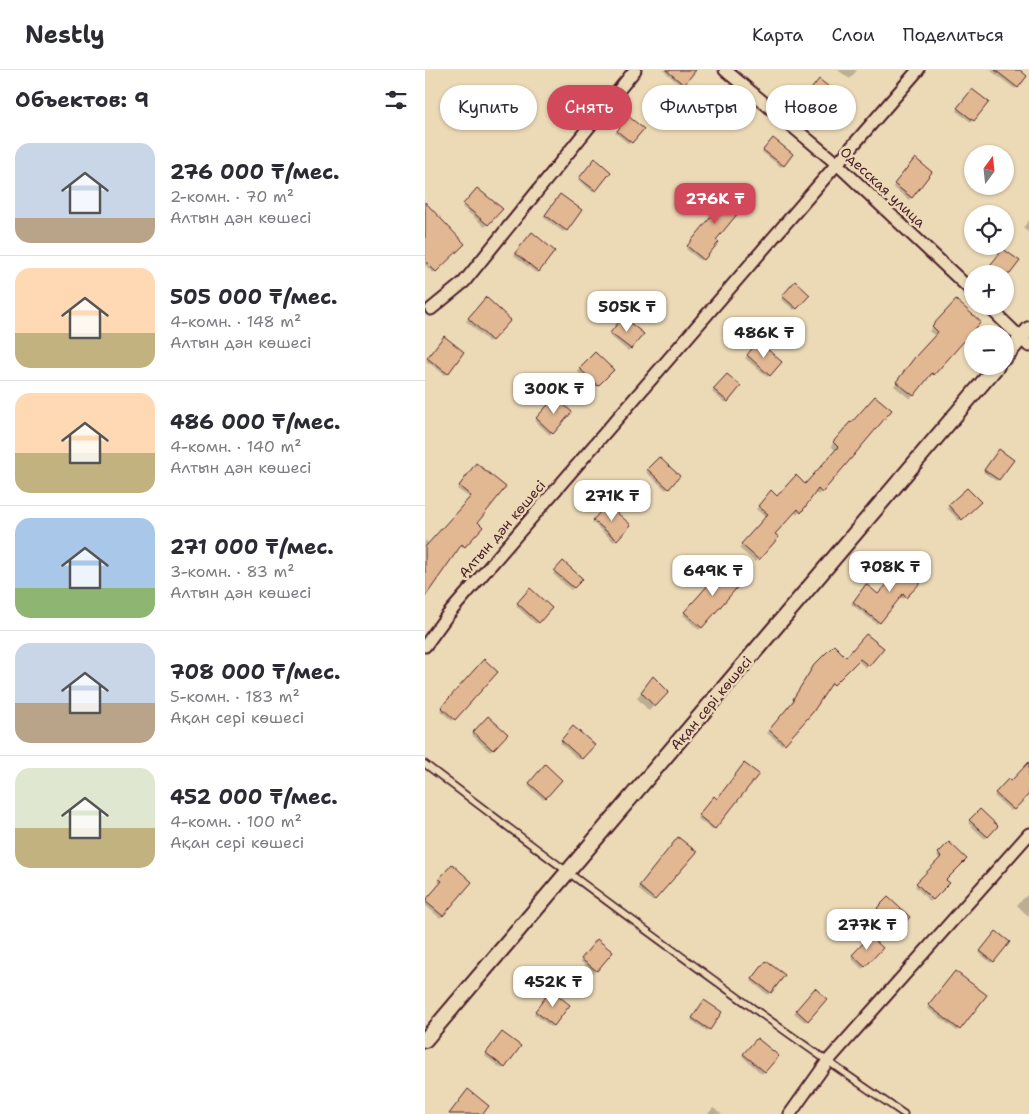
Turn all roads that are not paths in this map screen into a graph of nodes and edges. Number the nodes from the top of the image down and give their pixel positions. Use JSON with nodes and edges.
{"nodes":[{"id":1,"x":635,"y":70,"type":"edge"},
{"id":2,"x":725,"y":70,"type":"edge"},
{"id":3,"x":918,"y":70,"type":"edge"},
{"id":4,"x":836,"y":163,"type":"junction"},
{"id":5,"x":964,"y":284,"type":"edge"},
{"id":6,"x":431,"y":309,"type":"dead end"},
{"id":7,"x":999,"y":315,"type":"edge"},
{"id":8,"x":1026,"y":338,"type":"edge"},
{"id":9,"x":1014,"y":349,"type":"edge"},
{"id":10,"x":989,"y":375,"type":"edge"},
{"id":11,"x":425,"y":646,"type":"edge"},
{"id":12,"x":425,"y":764,"type":"edge"},
{"id":13,"x":1029,"y":834,"type":"edge"},
{"id":14,"x":567,"y":872,"type":"junction"},
{"id":15,"x":425,"y":1040,"type":"edge"},
{"id":16,"x":827,"y":1062,"type":"junction"},
{"id":17,"x":790,"y":1114,"type":"edge"},
{"id":18,"x":905,"y":1114,"type":"edge"}],
"edges":[{"from":1,"to":6,"type":"street"},
{"from":2,"to":4,"type":"street","name":"Одесская улица"},
{"from":3,"to":4,"type":"street","name":"Алтын дән көшесі"},
{"from":4,"to":5,"type":"street","name":"Одесская улица"},
{"from":4,"to":11,"type":"street","name":"Алтын дән көшесі"},
{"from":7,"to":8,"type":"street"},
{"from":8,"to":9,"type":"street"},
{"from":10,"to":14,"type":"street","name":"Ақан сері көшесі"},
{"from":12,"to":14,"type":"lane"},
{"from":13,"to":16,"type":"street"},
{"from":14,"to":15,"type":"street","name":"Ақан сері көшесі"},
{"from":14,"to":16,"type":"lane"},
{"from":16,"to":17,"type":"street"},
{"from":16,"to":18,"type":"lane"}]}
